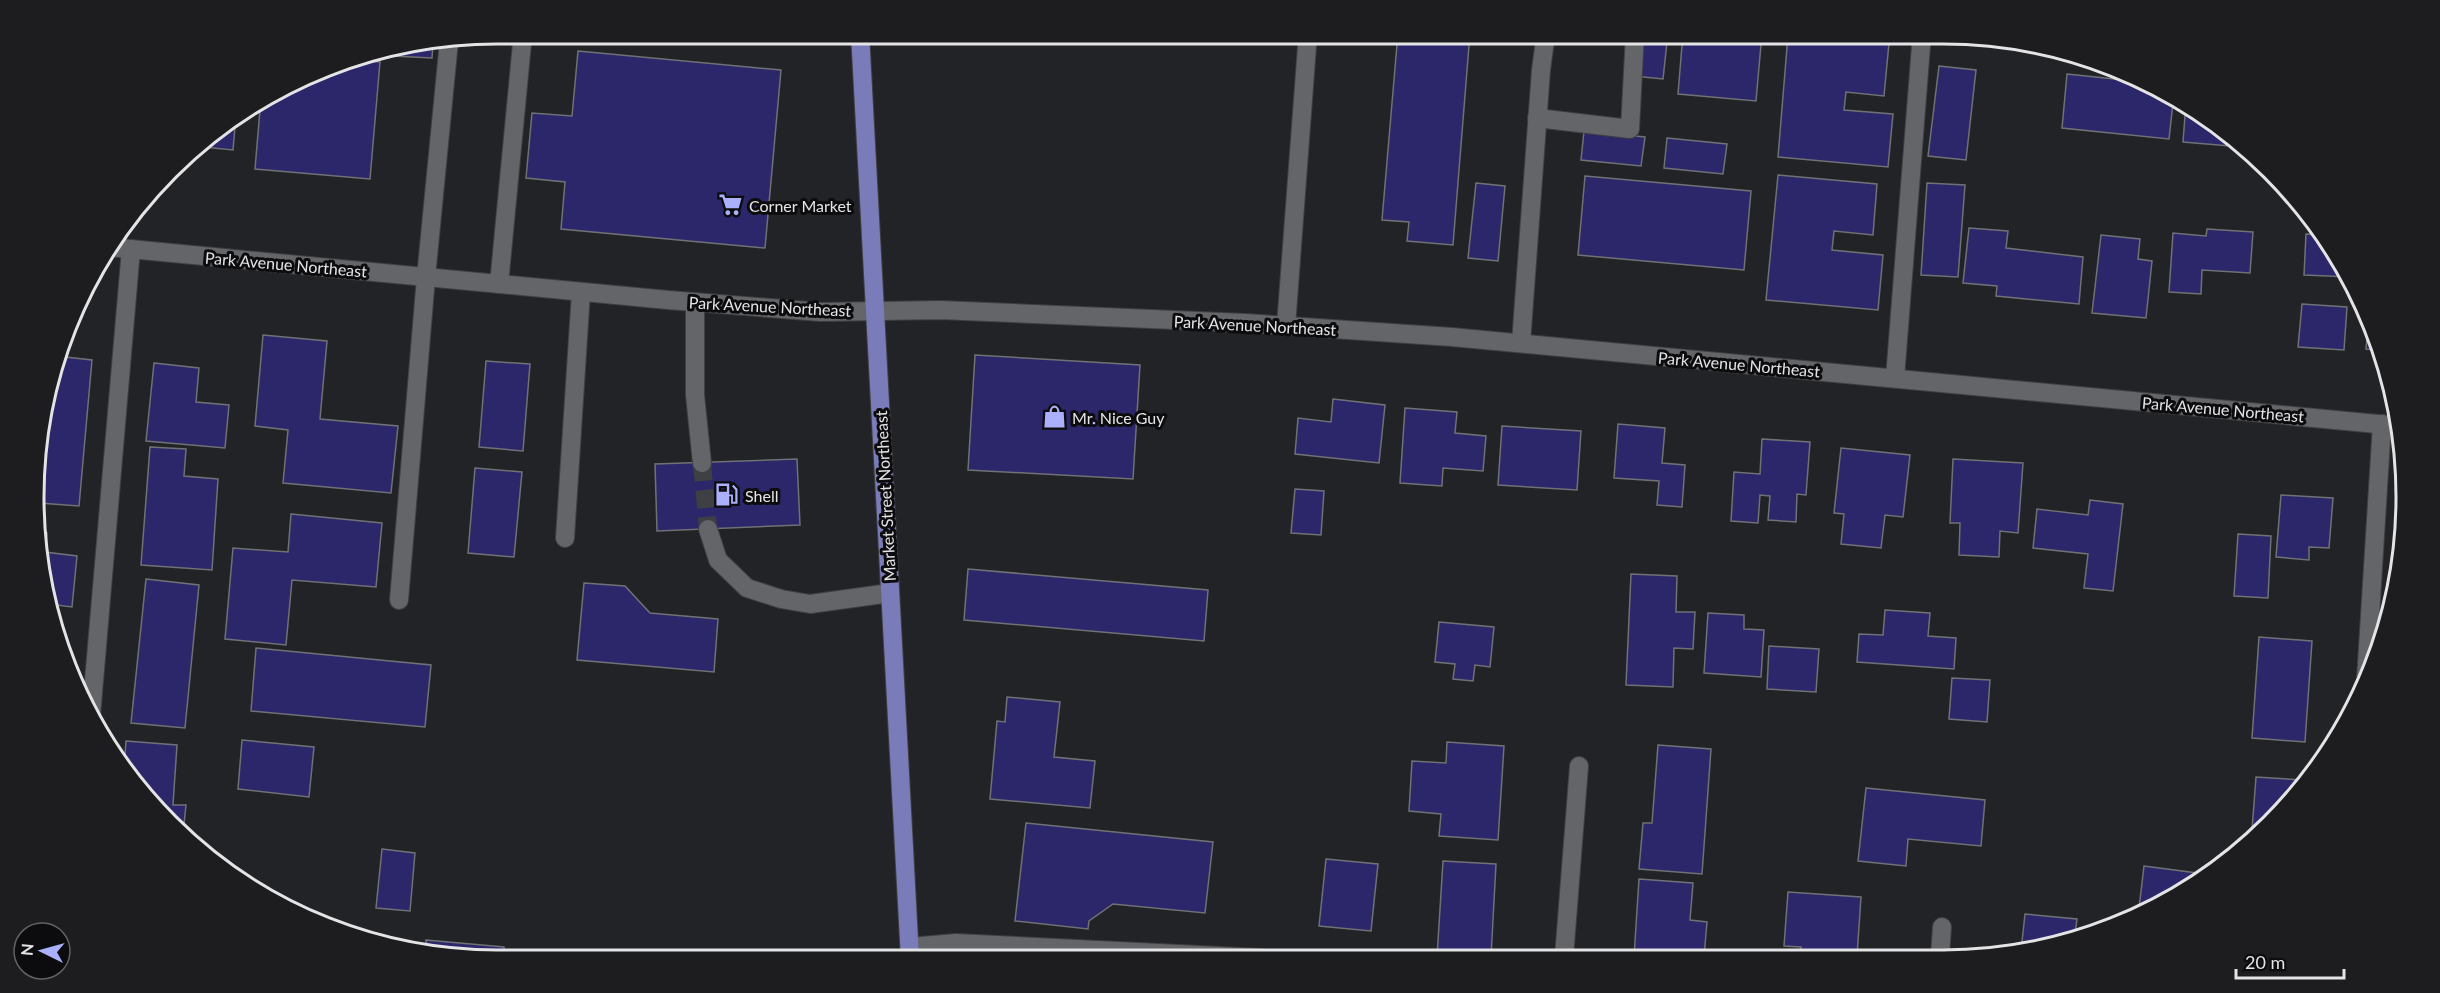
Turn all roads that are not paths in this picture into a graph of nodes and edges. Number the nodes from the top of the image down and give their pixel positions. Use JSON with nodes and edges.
{"nodes":[{"id":1,"x":522,"y":44,"type":"edge"},
{"id":2,"x":861,"y":44,"type":"edge"},
{"id":3,"x":1307,"y":44,"type":"edge"},
{"id":4,"x":1544,"y":44,"type":"edge"},
{"id":5,"x":1634,"y":44,"type":"edge"},
{"id":6,"x":1921,"y":44,"type":"edge"},
{"id":7,"x":449,"y":46,"type":"edge"},
{"id":8,"x":1537,"y":118,"type":"junction"},
{"id":9,"x":118,"y":248,"type":"edge"},
{"id":10,"x":130,"y":249,"type":"junction"},
{"id":11,"x":426,"y":277,"type":"junction"},
{"id":12,"x":499,"y":284,"type":"junction"},
{"id":13,"x":581,"y":292,"type":"junction"},
{"id":14,"x":695,"y":302,"type":"junction"},
{"id":15,"x":875,"y":311,"type":"junction"},
{"id":16,"x":1286,"y":326,"type":"junction"},
{"id":17,"x":1521,"y":343,"type":"junction"},
{"id":18,"x":1895,"y":378,"type":"junction"},
{"id":19,"x":2391,"y":425,"type":"edge"},
{"id":20,"x":702,"y":463,"type":"tunnel mouth"},
{"id":21,"x":708,"y":529,"type":"tunnel mouth"},
{"id":22,"x":565,"y":538,"type":"dead end"},
{"id":23,"x":890,"y":593,"type":"junction"},
{"id":24,"x":399,"y":600,"type":"dead end"},
{"id":25,"x":2369,"y":651,"type":"edge"},
{"id":26,"x":92,"y":701,"type":"edge"},
{"id":27,"x":1579,"y":766,"type":"dead end"},
{"id":28,"x":1942,"y":927,"type":"dead end"},
{"id":29,"x":910,"y":950,"type":"edge"},
{"id":30,"x":924,"y":950,"type":"edge"},
{"id":31,"x":1098,"y":950,"type":"edge"},
{"id":32,"x":1565,"y":950,"type":"edge"},
{"id":33,"x":1940,"y":950,"type":"edge"}],
"edges":[{"from":1,"to":12,"type":"street"},
{"from":2,"to":15,"type":"main road","name":"Market Street Northeast"},
{"from":3,"to":16,"type":"street"},
{"from":4,"to":8,"type":"street"},
{"from":5,"to":8,"type":"street"},
{"from":6,"to":18,"type":"street"},
{"from":7,"to":11,"type":"street"},
{"from":8,"to":17,"type":"street"},
{"from":9,"to":10,"type":"street","name":"Park Avenue Northeast"},
{"from":10,"to":11,"type":"street","name":"Park Avenue Northeast"},
{"from":10,"to":26,"type":"street"},
{"from":11,"to":12,"type":"street","name":"Park Avenue Northeast"},
{"from":11,"to":24,"type":"street"},
{"from":12,"to":13,"type":"street","name":"Park Avenue Northeast"},
{"from":13,"to":14,"type":"street","name":"Park Avenue Northeast"},
{"from":13,"to":22,"type":"street"},
{"from":14,"to":15,"type":"street","name":"Park Avenue Northeast"},
{"from":14,"to":20,"type":"street"},
{"from":15,"to":16,"type":"street","name":"Park Avenue Northeast"},
{"from":15,"to":23,"type":"main road","name":"Market Street Northeast"},
{"from":16,"to":17,"type":"street","name":"Park Avenue Northeast"},
{"from":17,"to":18,"type":"street","name":"Park Avenue Northeast"},
{"from":18,"to":19,"type":"street","name":"Park Avenue Northeast"},
{"from":19,"to":25,"type":"street"},
{"from":21,"to":23,"type":"street"},
{"from":23,"to":29,"type":"main road","name":"Market Street Northeast"},
{"from":27,"to":32,"type":"street"},
{"from":28,"to":33,"type":"street"},
{"from":30,"to":31,"type":"street"}]}
